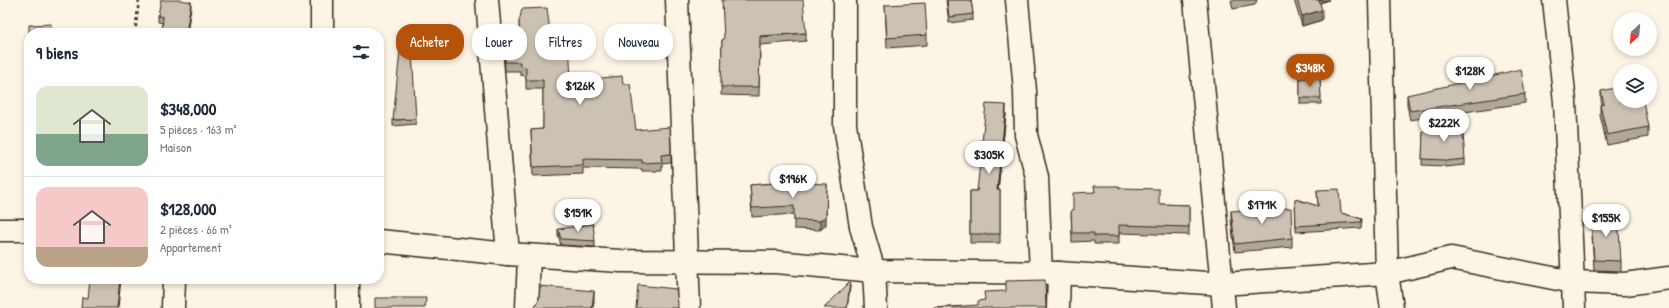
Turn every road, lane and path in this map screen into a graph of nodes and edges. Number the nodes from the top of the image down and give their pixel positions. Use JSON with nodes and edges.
{"nodes":[{"id":1,"x":139,"y":0,"type":"edge"},
{"id":2,"x":322,"y":0,"type":"edge"},
{"id":3,"x":487,"y":0,"type":"edge"},
{"id":4,"x":677,"y":0,"type":"edge"},
{"id":5,"x":844,"y":0,"type":"edge"},
{"id":6,"x":1017,"y":0,"type":"edge"},
{"id":7,"x":1195,"y":0,"type":"edge"},
{"id":8,"x":1380,"y":0,"type":"edge"},
{"id":9,"x":1554,"y":0,"type":"edge"},
{"id":10,"x":136,"y":28,"type":"edge"},
{"id":11,"x":322,"y":28,"type":"edge"},
{"id":12,"x":0,"y":230,"type":"edge"},
{"id":13,"x":24,"y":230,"type":"edge"},
{"id":14,"x":384,"y":242,"type":"edge"},
{"id":15,"x":519,"y":255,"type":"junction"},
{"id":16,"x":686,"y":262,"type":"junction"},
{"id":17,"x":874,"y":271,"type":"junction"},
{"id":18,"x":1387,"y":273,"type":"junction"},
{"id":19,"x":1050,"y":274,"type":"junction"},
{"id":20,"x":1669,"y":278,"type":"edge"},
{"id":21,"x":1574,"y":282,"type":"junction"},
{"id":22,"x":174,"y":284,"type":"edge"},
{"id":23,"x":348,"y":284,"type":"edge"},
{"id":24,"x":1222,"y":284,"type":"junction"},
{"id":25,"x":173,"y":308,"type":"edge"},
{"id":26,"x":348,"y":308,"type":"edge"},
{"id":27,"x":527,"y":308,"type":"edge"},
{"id":28,"x":689,"y":308,"type":"edge"},
{"id":29,"x":876,"y":308,"type":"edge"},
{"id":30,"x":1058,"y":308,"type":"edge"},
{"id":31,"x":1224,"y":308,"type":"edge"},
{"id":32,"x":1392,"y":308,"type":"edge"},
{"id":33,"x":1574,"y":308,"type":"edge"}],
"edges":[{"from":1,"to":10,"type":"path"},
{"from":2,"to":11,"type":"street"},
{"from":3,"to":15,"type":"street"},
{"from":4,"to":16,"type":"street"},
{"from":5,"to":17,"type":"street"},
{"from":6,"to":19,"type":"street"},
{"from":7,"to":24,"type":"street"},
{"from":8,"to":18,"type":"street"},
{"from":9,"to":21,"type":"street"},
{"from":12,"to":13,"type":"street"},
{"from":14,"to":15,"type":"street"},
{"from":15,"to":16,"type":"street"},
{"from":15,"to":27,"type":"street"},
{"from":16,"to":17,"type":"street"},
{"from":16,"to":28,"type":"street"},
{"from":17,"to":19,"type":"street"},
{"from":17,"to":29,"type":"street"},
{"from":18,"to":21,"type":"street"},
{"from":18,"to":24,"type":"street"},
{"from":18,"to":32,"type":"street"},
{"from":19,"to":24,"type":"street"},
{"from":19,"to":30,"type":"street"},
{"from":20,"to":21,"type":"street"},
{"from":21,"to":33,"type":"street"},
{"from":22,"to":25,"type":"street"},
{"from":23,"to":26,"type":"street"},
{"from":24,"to":31,"type":"street"}]}
